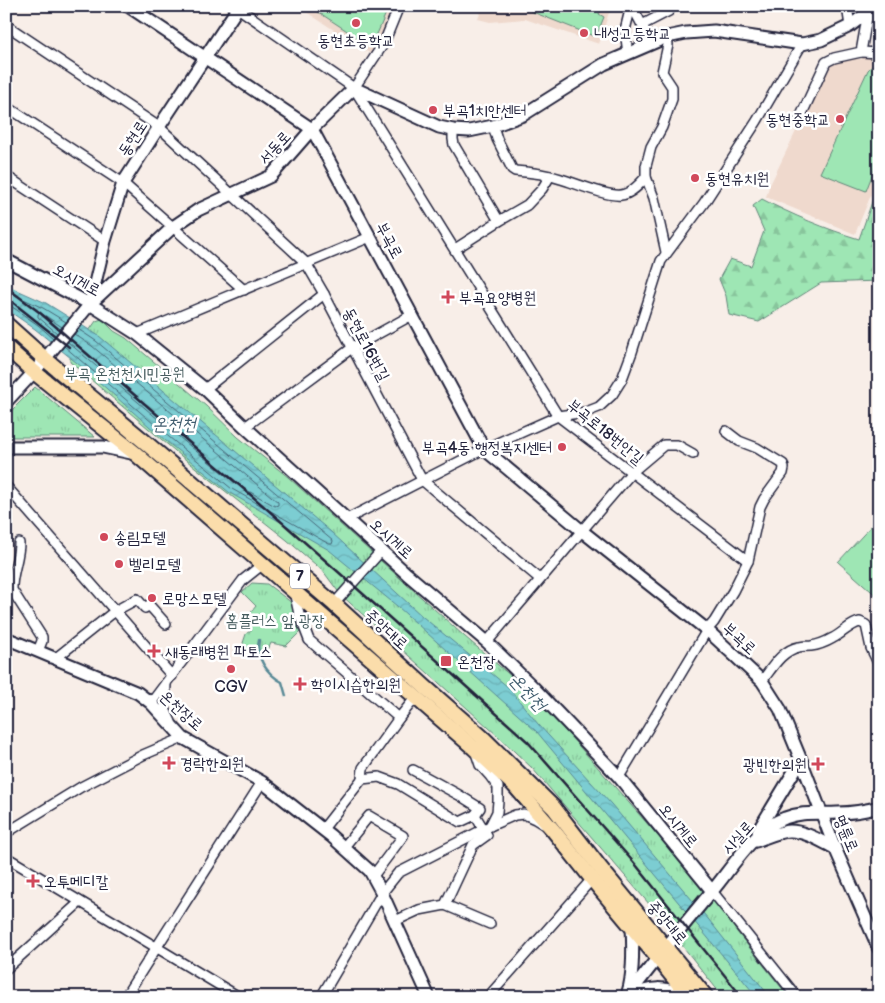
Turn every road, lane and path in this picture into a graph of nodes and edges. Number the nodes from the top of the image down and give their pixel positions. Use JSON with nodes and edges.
{"nodes":[{"id":1,"x":128,"y":6,"type":"edge"},
{"id":2,"x":399,"y":6,"type":"edge"},
{"id":3,"x":632,"y":6,"type":"edge"},
{"id":4,"x":672,"y":6,"type":"edge"},
{"id":5,"x":848,"y":6,"type":"edge"},
{"id":6,"x":237,"y":7,"type":"edge"},
{"id":7,"x":874,"y":8,"type":"edge"},
{"id":8,"x":879,"y":21,"type":"edge"},
{"id":9,"x":6,"y":25,"type":"edge"},
{"id":10,"x":642,"y":25,"type":"junction"},
{"id":11,"x":850,"y":26,"type":"junction"},
{"id":12,"x":667,"y":37,"type":"junction"},
{"id":13,"x":652,"y":44,"type":"junction"},
{"id":14,"x":802,"y":44,"type":"junction"},
{"id":15,"x":861,"y":52,"type":"junction"},
{"id":16,"x":879,"y":53,"type":"edge"},
{"id":17,"x":628,"y":54,"type":"junction"},
{"id":18,"x":205,"y":57,"type":"junction"},
{"id":19,"x":354,"y":88,"type":"junction"},
{"id":20,"x":6,"y":106,"type":"edge"},
{"id":21,"x":799,"y":120,"type":"dead end"},
{"id":22,"x":493,"y":126,"type":"junction"},
{"id":23,"x":159,"y":127,"type":"junction"},
{"id":24,"x":312,"y":129,"type":"junction"},
{"id":25,"x":453,"y":130,"type":"junction"},
{"id":26,"x":6,"y":176,"type":"edge"},
{"id":27,"x":550,"y":176,"type":"junction"},
{"id":28,"x":646,"y":177,"type":"junction"},
{"id":29,"x":123,"y":183,"type":"junction"},
{"id":30,"x":232,"y":194,"type":"junction"},
{"id":31,"x":499,"y":221,"type":"junction"},
{"id":32,"x":173,"y":228,"type":"junction"},
{"id":33,"x":370,"y":237,"type":"junction"},
{"id":34,"x":105,"y":240,"type":"junction"},
{"id":35,"x":455,"y":249,"type":"junction"},
{"id":36,"x":666,"y":252,"type":"junction"},
{"id":37,"x":6,"y":260,"type":"edge"},
{"id":38,"x":306,"y":263,"type":"junction"},
{"id":39,"x":244,"y":290,"type":"junction"},
{"id":40,"x":324,"y":294,"type":"junction"},
{"id":41,"x":90,"y":304,"type":"junction"},
{"id":42,"x":412,"y":314,"type":"junction"},
{"id":43,"x":6,"y":324,"type":"edge"},
{"id":44,"x":136,"y":334,"type":"junction"},
{"id":45,"x":6,"y":347,"type":"edge"},
{"id":46,"x":352,"y":348,"type":"junction"},
{"id":47,"x":49,"y":354,"type":"junction"},
{"id":48,"x":34,"y":372,"type":"junction"},
{"id":49,"x":205,"y":389,"type":"junction"},
{"id":50,"x":6,"y":402,"type":"edge"},
{"id":51,"x":558,"y":416,"type":"junction"},
{"id":52,"x":245,"y":426,"type":"junction"},
{"id":53,"x":726,"y":431,"type":"dead end"},
{"id":54,"x":6,"y":446,"type":"edge"},
{"id":55,"x":484,"y":448,"type":"junction"},
{"id":56,"x":136,"y":454,"type":"junction"},
{"id":57,"x":693,"y":454,"type":"dead end"},
{"id":58,"x":632,"y":472,"type":"junction"},
{"id":59,"x":422,"y":480,"type":"junction"},
{"id":60,"x":6,"y":486,"type":"edge"},
{"id":61,"x":347,"y":519,"type":"junction"},
{"id":62,"x":582,"y":531,"type":"junction"},
{"id":63,"x":19,"y":543,"type":"dead end"},
{"id":64,"x":382,"y":550,"type":"junction"},
{"id":65,"x":748,"y":561,"type":"junction"},
{"id":66,"x":263,"y":564,"type":"junction"},
{"id":67,"x":540,"y":580,"type":"junction"},
{"id":68,"x":294,"y":591,"type":"junction"},
{"id":69,"x":334,"y":604,"type":"junction"},
{"id":70,"x":115,"y":611,"type":"junction"},
{"id":71,"x":166,"y":624,"type":"dead end"},
{"id":72,"x":707,"y":630,"type":"junction"},
{"id":73,"x":6,"y":638,"type":"edge"},
{"id":74,"x":487,"y":642,"type":"junction"},
{"id":75,"x":38,"y":651,"type":"junction"},
{"id":76,"x":56,"y":658,"type":"junction"},
{"id":77,"x":879,"y":665,"type":"edge"},
{"id":78,"x":169,"y":679,"type":"junction"},
{"id":79,"x":762,"y":681,"type":"junction"},
{"id":80,"x":416,"y":698,"type":"junction"},
{"id":81,"x":151,"y":703,"type":"junction"},
{"id":82,"x":399,"y":718,"type":"junction"},
{"id":83,"x":174,"y":727,"type":"junction"},
{"id":84,"x":183,"y":738,"type":"junction"},
{"id":85,"x":474,"y":748,"type":"junction"},
{"id":86,"x":801,"y":760,"type":"junction"},
{"id":87,"x":413,"y":770,"type":"dead end"},
{"id":88,"x":619,"y":777,"type":"junction"},
{"id":89,"x":362,"y":779,"type":"junction"},
{"id":90,"x":262,"y":782,"type":"junction"},
{"id":91,"x":879,"y":808,"type":"edge"},
{"id":92,"x":477,"y":812,"type":"junction"},
{"id":93,"x":821,"y":813,"type":"junction"},
{"id":94,"x":487,"y":828,"type":"junction"},
{"id":95,"x":323,"y":829,"type":"junction"},
{"id":96,"x":553,"y":830,"type":"junction"},
{"id":97,"x":6,"y":833,"type":"edge"},
{"id":98,"x":750,"y":844,"type":"junction"},
{"id":99,"x":344,"y":847,"type":"junction"},
{"id":100,"x":835,"y":848,"type":"junction"},
{"id":101,"x":6,"y":858,"type":"edge"},
{"id":102,"x":373,"y":876,"type":"junction"},
{"id":103,"x":592,"y":879,"type":"junction"},
{"id":104,"x":382,"y":893,"type":"junction"},
{"id":105,"x":710,"y":893,"type":"junction"},
{"id":106,"x":80,"y":902,"type":"junction"},
{"id":107,"x":445,"y":905,"type":"junction"},
{"id":108,"x":395,"y":921,"type":"junction"},
{"id":109,"x":490,"y":924,"type":"dead end"},
{"id":110,"x":632,"y":927,"type":"junction"},
{"id":111,"x":156,"y":946,"type":"junction"},
{"id":112,"x":879,"y":949,"type":"edge"},
{"id":113,"x":661,"y":952,"type":"junction"},
{"id":114,"x":6,"y":969,"type":"edge"},
{"id":115,"x":688,"y":996,"type":"edge"},
{"id":116,"x":125,"y":997,"type":"edge"},
{"id":117,"x":239,"y":997,"type":"edge"},
{"id":118,"x":321,"y":997,"type":"edge"},
{"id":119,"x":429,"y":997,"type":"edge"},
{"id":120,"x":488,"y":997,"type":"edge"},
{"id":121,"x":627,"y":997,"type":"edge"},
{"id":122,"x":706,"y":997,"type":"edge"},
{"id":123,"x":798,"y":997,"type":"edge"}],
"edges":[{"from":1,"to":18,"type":"main road","name":"부곡로"},
{"from":2,"to":19,"type":"street"},
{"from":3,"to":10,"type":"street"},
{"from":3,"to":17,"type":"street"},
{"from":4,"to":10,"type":"street"},
{"from":5,"to":11,"type":"street"},
{"from":6,"to":18,"type":"main road","name":"동현로"},
{"from":6,"to":19,"type":"street"},
{"from":7,"to":8,"type":"street"},
{"from":7,"to":11,"type":"main road"},
{"from":7,"to":15,"type":"street"},
{"from":9,"to":23,"type":"street","name":"동현로16번길"},
{"from":10,"to":13,"type":"street"},
{"from":11,"to":14,"type":"main road"},
{"from":12,"to":13,"type":"main road"},
{"from":12,"to":14,"type":"main road"},
{"from":12,"to":28,"type":"street"},
{"from":13,"to":17,"type":"main road"},
{"from":14,"to":36,"type":"street"},
{"from":15,"to":16,"type":"street"},
{"from":15,"to":21,"type":"street"},
{"from":17,"to":22,"type":"main road"},
{"from":18,"to":23,"type":"main road","name":"동현로"},
{"from":18,"to":24,"type":"main road","name":"부곡로"},
{"from":19,"to":24,"type":"main road","name":"서동로"},
{"from":19,"to":25,"type":"main road"},
{"from":19,"to":35,"type":"street","name":"부곡로18번안길"},
{"from":20,"to":29,"type":"street"},
{"from":22,"to":25,"type":"main road"},
{"from":22,"to":27,"type":"street"},
{"from":23,"to":29,"type":"main road","name":"동현로"},
{"from":23,"to":30,"type":"street","name":"동현로16번길"},
{"from":24,"to":30,"type":"main road","name":"서동로"},
{"from":24,"to":33,"type":"main road","name":"부곡로"},
{"from":25,"to":31,"type":"street"},
{"from":26,"to":34,"type":"street"},
{"from":27,"to":28,"type":"street"},
{"from":27,"to":31,"type":"street"},
{"from":28,"to":36,"type":"street"},
{"from":29,"to":32,"type":"street"},
{"from":29,"to":34,"type":"main road","name":"동현로"},
{"from":30,"to":32,"type":"main road","name":"서동로"},
{"from":30,"to":38,"type":"street","name":"동현로16번길"},
{"from":31,"to":35,"type":"street"},
{"from":32,"to":39,"type":"street"},
{"from":32,"to":41,"type":"main road","name":"서동로"},
{"from":33,"to":38,"type":"street"},
{"from":33,"to":42,"type":"main road","name":"부곡로"},
{"from":34,"to":41,"type":"main road","name":"동현로"},
{"from":35,"to":51,"type":"street","name":"부곡로18번안길"},
{"from":36,"to":51,"type":"street"},
{"from":37,"to":41,"type":"main road","name":"오시게로"},
{"from":38,"to":39,"type":"street"},
{"from":38,"to":40,"type":"street","name":"동현로16번길"},
{"from":39,"to":44,"type":"street"},
{"from":40,"to":46,"type":"street","name":"동현로16번길"},
{"from":40,"to":49,"type":"street"},
{"from":41,"to":44,"type":"main road","name":"오시게로"},
{"from":41,"to":47,"type":"main road","name":"서동로"},
{"from":42,"to":46,"type":"street"},
{"from":42,"to":55,"type":"main road","name":"부곡로"},
{"from":43,"to":47,"type":"main road","name":"중앙대로","number":"7"},
{"from":44,"to":49,"type":"main road","name":"오시게로"},
{"from":45,"to":48,"type":"main road","name":"중앙대로","number":"7"},
{"from":46,"to":52,"type":"street"},
{"from":46,"to":59,"type":"street","name":"동현로16번길"},
{"from":47,"to":48,"type":"main road","name":"서동로"},
{"from":47,"to":69,"type":"main road","name":"중앙대로","number":"7"},
{"from":48,"to":50,"type":"main road","name":"서동로"},
{"from":48,"to":56,"type":"main road","name":"중앙대로","number":"7"},
{"from":49,"to":52,"type":"main road","name":"오시게로"},
{"from":51,"to":55,"type":"street"},
{"from":51,"to":58,"type":"street","name":"부곡로18번안길"},
{"from":52,"to":61,"type":"main road","name":"오시게로"},
{"from":53,"to":65,"type":"street"},
{"from":54,"to":56,"type":"main road"},
{"from":55,"to":59,"type":"street"},
{"from":55,"to":62,"type":"main road","name":"부곡로"},
{"from":56,"to":66,"type":"main road","name":"중앙대로","number":"7"},
{"from":57,"to":58,"type":"street"},
{"from":58,"to":62,"type":"street"},
{"from":58,"to":65,"type":"street","name":"부곡로18번안길"},
{"from":59,"to":61,"type":"street"},
{"from":59,"to":67,"type":"street","name":"동현로16번길"},
{"from":60,"to":70,"type":"street"},
{"from":61,"to":64,"type":"main road","name":"오시게로"},
{"from":62,"to":67,"type":"street"},
{"from":62,"to":72,"type":"main road","name":"부곡로"},
{"from":63,"to":75,"type":"street"},
{"from":64,"to":69,"type":"street"},
{"from":64,"to":74,"type":"main road","name":"오시게로"},
{"from":65,"to":72,"type":"street"},
{"from":66,"to":68,"type":"main road","name":"중앙대로","number":"7"},
{"from":66,"to":78,"type":"street"},
{"from":67,"to":74,"type":"street"},
{"from":68,"to":80,"type":"main road","name":"중앙대로","number":"7"},
{"from":68,"to":82,"type":"street"},
{"from":69,"to":113,"type":"main road","name":"중앙대로","number":"7"},
{"from":70,"to":71,"type":"street"},
{"from":70,"to":76,"type":"street"},
{"from":70,"to":78,"type":"street"},
{"from":72,"to":79,"type":"main road","name":"부곡로"},
{"from":72,"to":88,"type":"street"},
{"from":73,"to":75,"type":"main road","name":"온천장로"},
{"from":74,"to":88,"type":"main road","name":"오시게로"},
{"from":75,"to":76,"type":"main road","name":"온천장로"},
{"from":76,"to":81,"type":"main road","name":"온천장로"},
{"from":77,"to":79,"type":"street"},
{"from":78,"to":81,"type":"street"},
{"from":78,"to":83,"type":"street"},
{"from":79,"to":86,"type":"main road","name":"부곡로"},
{"from":80,"to":82,"type":"street"},
{"from":80,"to":85,"type":"main road","name":"중앙대로","number":"7"},
{"from":81,"to":83,"type":"main road","name":"온천장로"},
{"from":82,"to":89,"type":"street"},
{"from":83,"to":84,"type":"main road","name":"온천장로"},
{"from":84,"to":90,"type":"main road","name":"온천장로"},
{"from":84,"to":97,"type":"street"},
{"from":85,"to":94,"type":"street"},
{"from":85,"to":96,"type":"main road","name":"중앙대로","number":"7"},
{"from":86,"to":93,"type":"main road","name":"부곡로"},
{"from":86,"to":98,"type":"main road"},
{"from":87,"to":92,"type":"street"},
{"from":88,"to":105,"type":"main road","name":"오시게로"},
{"from":89,"to":92,"type":"street"},
{"from":89,"to":95,"type":"street"},
{"from":90,"to":95,"type":"main road","name":"온천장로"},
{"from":90,"to":111,"type":"street"},
{"from":91,"to":93,"type":"main road","name":"시실로"},
{"from":92,"to":94,"type":"street"},
{"from":93,"to":98,"type":"main road","name":"시실로"},
{"from":93,"to":100,"type":"main road","name":"명륜로"},
{"from":94,"to":96,"type":"street"},
{"from":94,"to":104,"type":"street"},
{"from":94,"to":107,"type":"street"},
{"from":95,"to":99,"type":"main road","name":"온천장로"},
{"from":96,"to":103,"type":"main road","name":"중앙대로","number":"7"},
{"from":98,"to":100,"type":"main road"},
{"from":98,"to":105,"type":"main road","name":"시실로"},
{"from":99,"to":102,"type":"main road","name":"온천장로"},
{"from":99,"to":102,"type":"street"},
{"from":100,"to":112,"type":"main road","name":"명륜로"},
{"from":101,"to":106,"type":"street"},
{"from":102,"to":104,"type":"main road","name":"온천장로"},
{"from":103,"to":110,"type":"main road","name":"중앙대로","number":"7"},
{"from":103,"to":120,"type":"street"},
{"from":104,"to":108,"type":"main road","name":"온천장로"},
{"from":104,"to":118,"type":"street"},
{"from":105,"to":113,"type":"main road","name":"시실로"},
{"from":105,"to":123,"type":"street"},
{"from":106,"to":111,"type":"street"},
{"from":106,"to":114,"type":"street"},
{"from":107,"to":108,"type":"street"},
{"from":107,"to":109,"type":"street"},
{"from":108,"to":119,"type":"main road","name":"온천장로"},
{"from":110,"to":113,"type":"main road","name":"중앙대로","number":"7"},
{"from":110,"to":121,"type":"main road"},
{"from":111,"to":116,"type":"street"},
{"from":111,"to":117,"type":"street"},
{"from":113,"to":115,"type":"main road","name":"중앙대로","number":"7"},
{"from":113,"to":121,"type":"main road","name":"시실로"},
{"from":113,"to":122,"type":"main road","name":"중앙대로","number":"7"},
{"from":115,"to":121,"type":"main road"}]}
